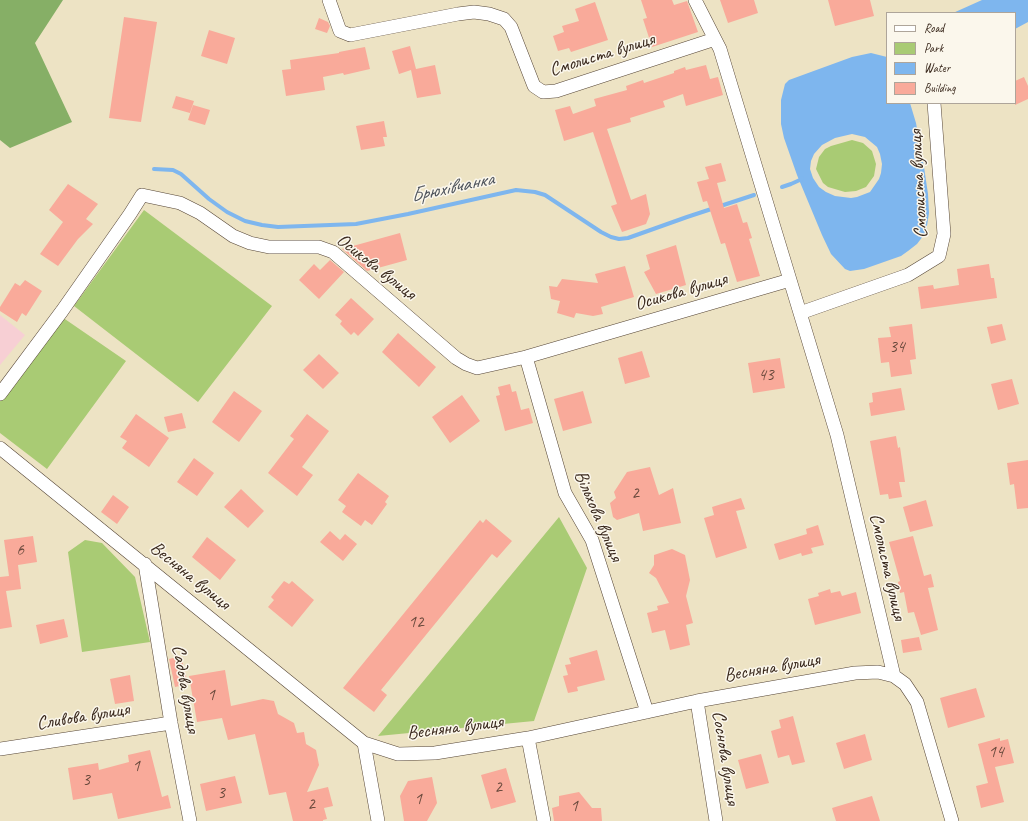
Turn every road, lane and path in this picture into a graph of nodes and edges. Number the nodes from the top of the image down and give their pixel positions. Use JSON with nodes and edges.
{"nodes":[{"id":1,"x":329,"y":0,"type":"edge"},
{"id":2,"x":695,"y":0,"type":"edge"},
{"id":3,"x":715,"y":39,"type":"junction"},
{"id":4,"x":934,"y":104,"type":"edge"},
{"id":5,"x":790,"y":280,"type":"junction"},
{"id":6,"x":800,"y":313,"type":"junction"},
{"id":7,"x":526,"y":356,"type":"junction"},
{"id":8,"x":0,"y":394,"type":"edge"},
{"id":9,"x":0,"y":448,"type":"edge"},
{"id":10,"x":145,"y":564,"type":"junction"},
{"id":11,"x":894,"y":676,"type":"junction"},
{"id":12,"x":697,"y":701,"type":"junction"},
{"id":13,"x":647,"y":712,"type":"junction"},
{"id":14,"x":171,"y":722,"type":"junction"},
{"id":15,"x":528,"y":738,"type":"junction"},
{"id":16,"x":364,"y":743,"type":"junction"},
{"id":17,"x":0,"y":749,"type":"edge"},
{"id":18,"x":190,"y":821,"type":"edge"},
{"id":19,"x":378,"y":821,"type":"edge"},
{"id":20,"x":544,"y":821,"type":"edge"},
{"id":21,"x":716,"y":821,"type":"edge"},
{"id":22,"x":952,"y":821,"type":"edge"}],
"edges":[{"from":1,"to":3,"type":"street","name":"Смолиста вулиця"},
{"from":2,"to":3,"type":"street","name":"Смолиста вулиця"},
{"from":3,"to":5,"type":"street","name":"Смолиста вулиця"},
{"from":4,"to":6,"type":"street","name":"Смолиста вулиця"},
{"from":5,"to":6,"type":"street","name":"Смолиста вулиця"},
{"from":5,"to":7,"type":"street","name":"Осикова вулиця"},
{"from":6,"to":11,"type":"street","name":"Смолиста вулиця"},
{"from":7,"to":8,"type":"street","name":"Осикова вулиця"},
{"from":7,"to":13,"type":"street","name":"Вільхова вулиця"},
{"from":9,"to":10,"type":"street","name":"Весняна вулиця"},
{"from":10,"to":14,"type":"street","name":"Садова вулиця"},
{"from":10,"to":16,"type":"street","name":"Весняна вулиця"},
{"from":11,"to":12,"type":"street","name":"Весняна вулиця"},
{"from":11,"to":22,"type":"street"},
{"from":12,"to":13,"type":"street","name":"Весняна вулиця"},
{"from":12,"to":21,"type":"street","name":"Соснова вулиця"},
{"from":13,"to":15,"type":"street","name":"Весняна вулиця"},
{"from":14,"to":17,"type":"street","name":"Сливова вулиця"},
{"from":14,"to":18,"type":"street","name":"Садова вулиця"},
{"from":15,"to":16,"type":"street","name":"Весняна вулиця"},
{"from":15,"to":20,"type":"street"},
{"from":16,"to":19,"type":"street"}]}
